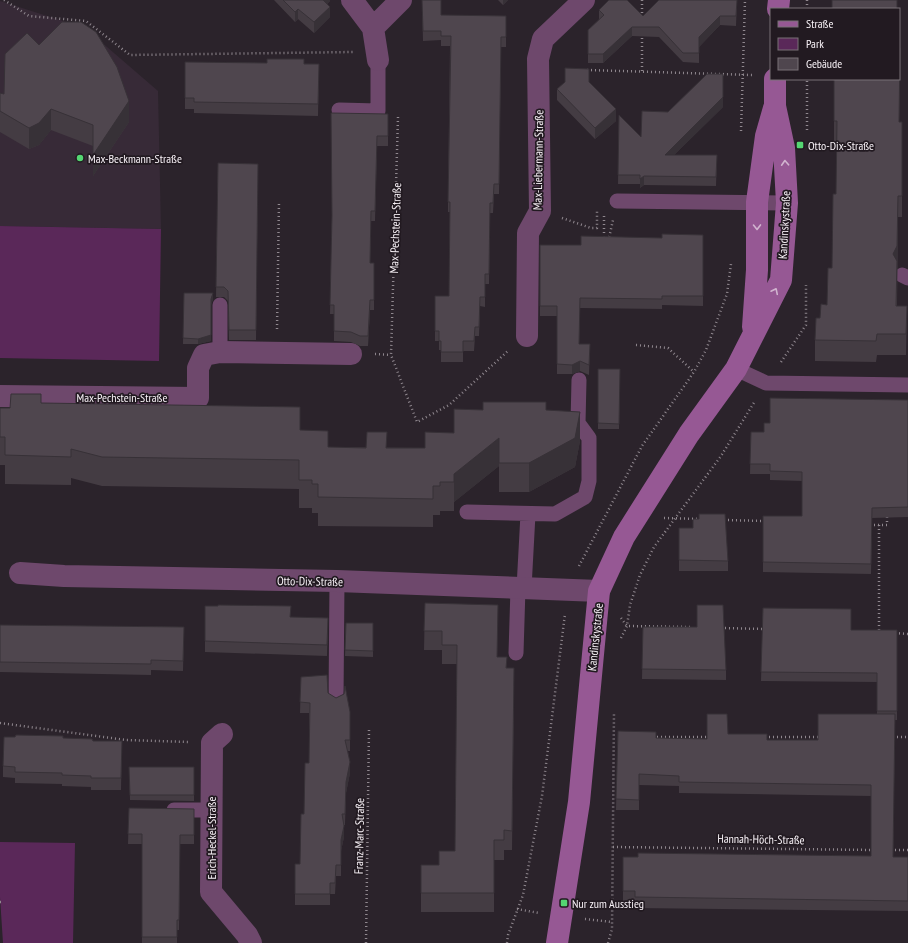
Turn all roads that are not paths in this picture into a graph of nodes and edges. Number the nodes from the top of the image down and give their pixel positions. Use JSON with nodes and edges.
{"nodes":[{"id":1,"x":352,"y":0,"type":"edge"},
{"id":2,"x":402,"y":0,"type":"edge"},
{"id":3,"x":584,"y":0,"type":"edge"},
{"id":4,"x":374,"y":28,"type":"junction"},
{"id":5,"x":378,"y":55,"type":"joint"},
{"id":6,"x":766,"y":77,"type":"edge"},
{"id":7,"x":775,"y":106,"type":"junction"},
{"id":8,"x":339,"y":110,"type":"dead end"},
{"id":9,"x":617,"y":201,"type":"dead end"},
{"id":10,"x":757,"y":202,"type":"junction"},
{"id":11,"x":787,"y":203,"type":"junction"},
{"id":12,"x":220,"y":305,"type":"dead end"},
{"id":13,"x":527,"y":336,"type":"road end"},
{"id":14,"x":752,"y":338,"type":"junction"},
{"id":15,"x":220,"y":352,"type":"junction"},
{"id":16,"x":351,"y":354,"type":"dead end"},
{"id":17,"x":736,"y":369,"type":"junction"},
{"id":18,"x":579,"y":380,"type":"dead end"},
{"id":19,"x":908,"y":385,"type":"edge"},
{"id":20,"x":0,"y":396,"type":"edge"},
{"id":21,"x":467,"y":512,"type":"dead end"},
{"id":22,"x":528,"y":514,"type":"junction"},
{"id":23,"x":20,"y":573,"type":"dead end"},
{"id":24,"x":337,"y":581,"type":"junction"},
{"id":25,"x":521,"y":588,"type":"junction"},
{"id":26,"x":599,"y":591,"type":"junction"},
{"id":27,"x":516,"y":653,"type":"dead end"},
{"id":28,"x":336,"y":700,"type":"edge"},
{"id":29,"x":217,"y":738,"type":"road end"},
{"id":30,"x":160,"y":810,"type":"edge"},
{"id":31,"x":211,"y":810,"type":"junction"},
{"id":32,"x":251,"y":943,"type":"edge"},
{"id":33,"x":557,"y":943,"type":"edge"}],
"edges":[{"from":1,"to":4,"type":"street"},
{"from":2,"to":4,"type":"street"},
{"from":3,"to":13,"type":"street","name":"Max-Liebermann-Straße"},
{"from":4,"to":5,"type":"street"},
{"from":5,"to":8,"type":"lane"},
{"from":6,"to":7,"type":"street","name":"Kandinskystraße"},
{"from":7,"to":10,"type":"street","name":"Kandinskystraße"},
{"from":11,"to":7,"type":"street","name":"Kandinskystraße","one_way":true},
{"from":9,"to":10,"type":"lane"},
{"from":10,"to":11,"type":"lane"},
{"from":10,"to":14,"type":"street","name":"Kandinskystraße","one_way":true},
{"from":14,"to":11,"type":"street","name":"Kandinskystraße","one_way":true},
{"from":12,"to":15,"type":"lane"},
{"from":14,"to":17,"type":"street","name":"Kandinskystraße"},
{"from":15,"to":16,"type":"street","name":"Max-Pechstein-Straße"},
{"from":15,"to":20,"type":"street","name":"Max-Pechstein-Straße"},
{"from":17,"to":19,"type":"lane"},
{"from":17,"to":26,"type":"street","name":"Kandinskystraße"},
{"from":18,"to":22,"type":"lane"},
{"from":21,"to":22,"type":"lane"},
{"from":22,"to":25,"type":"lane"},
{"from":23,"to":24,"type":"street","name":"Otto-Dix-Straße"},
{"from":24,"to":25,"type":"street","name":"Otto-Dix-Straße"},
{"from":24,"to":28,"type":"lane"},
{"from":25,"to":26,"type":"street","name":"Otto-Dix-Straße"},
{"from":25,"to":27,"type":"lane"},
{"from":26,"to":33,"type":"street","name":"Kandinskystraße"},
{"from":29,"to":31,"type":"street","name":"Erich-Heckel-Straße"},
{"from":30,"to":31,"type":"lane"},
{"from":31,"to":32,"type":"street","name":"Erich-Heckel-Straße"}]}
